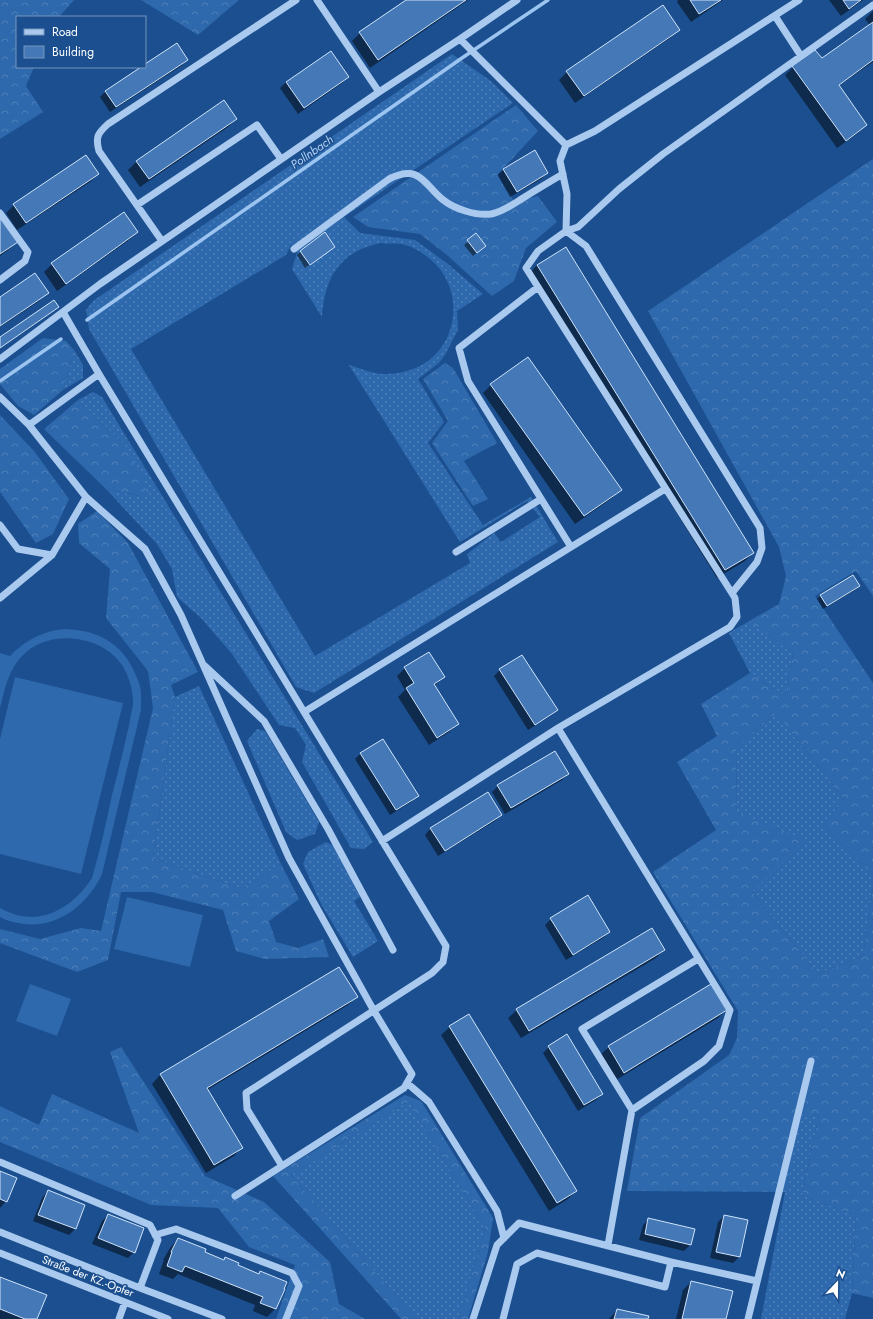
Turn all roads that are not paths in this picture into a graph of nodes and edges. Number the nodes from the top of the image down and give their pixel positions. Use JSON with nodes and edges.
{"nodes":[{"id":1,"x":296,"y":0,"type":"edge"},
{"id":2,"x":317,"y":0,"type":"edge"},
{"id":3,"x":517,"y":0,"type":"edge"},
{"id":4,"x":799,"y":0,"type":"edge"},
{"id":5,"x":873,"y":5,"type":"edge"},
{"id":6,"x":775,"y":16,"type":"junction"},
{"id":7,"x":460,"y":39,"type":"junction"},
{"id":8,"x":801,"y":56,"type":"junction"},
{"id":9,"x":379,"y":92,"type":"junction"},
{"id":10,"x":566,"y":145,"type":"junction"},
{"id":11,"x":281,"y":159,"type":"junction"},
{"id":12,"x":563,"y":174,"type":"junction"},
{"id":13,"x":137,"y":205,"type":"junction"},
{"id":14,"x":0,"y":213,"type":"edge"},
{"id":15,"x":566,"y":231,"type":"junction"},
{"id":16,"x":162,"y":241,"type":"junction"},
{"id":17,"x":294,"y":249,"type":"dead end"},
{"id":18,"x":0,"y":280,"type":"edge"},
{"id":19,"x":538,"y":286,"type":"junction"},
{"id":20,"x":63,"y":312,"type":"junction"},
{"id":21,"x":0,"y":359,"type":"edge"},
{"id":22,"x":99,"y":374,"type":"junction"},
{"id":23,"x":0,"y":397,"type":"edge"},
{"id":24,"x":29,"y":425,"type":"junction"},
{"id":25,"x":665,"y":489,"type":"junction"},
{"id":26,"x":86,"y":497,"type":"junction"},
{"id":27,"x":541,"y":499,"type":"junction"},
{"id":28,"x":0,"y":525,"type":"edge"},
{"id":29,"x":571,"y":547,"type":"junction"},
{"id":30,"x":456,"y":552,"type":"dead end"},
{"id":31,"x":52,"y":555,"type":"junction"},
{"id":32,"x":732,"y":593,"type":"junction"},
{"id":33,"x":0,"y":598,"type":"edge"},
{"id":34,"x":203,"y":664,"type":"junction"},
{"id":35,"x":304,"y":712,"type":"junction"},
{"id":36,"x":558,"y":728,"type":"junction"},
{"id":37,"x":382,"y":841,"type":"junction"},
{"id":38,"x":393,"y":950,"type":"dead end"},
{"id":39,"x":698,"y":959,"type":"junction"},
{"id":40,"x":374,"y":1011,"type":"junction"},
{"id":41,"x":811,"y":1061,"type":"dead end"},
{"id":42,"x":407,"y":1083,"type":"junction"},
{"id":43,"x":632,"y":1110,"type":"junction"},
{"id":44,"x":0,"y":1162,"type":"edge"},
{"id":45,"x":282,"y":1166,"type":"junction"},
{"id":46,"x":235,"y":1196,"type":"dead end"},
{"id":47,"x":0,"y":1232,"type":"edge"},
{"id":48,"x":155,"y":1235,"type":"junction"},
{"id":49,"x":504,"y":1238,"type":"junction"},
{"id":50,"x":608,"y":1245,"type":"junction"},
{"id":51,"x":0,"y":1253,"type":"edge"},
{"id":52,"x":672,"y":1262,"type":"junction"},
{"id":53,"x":757,"y":1281,"type":"junction"},
{"id":54,"x":140,"y":1288,"type":"junction"},
{"id":55,"x":125,"y":1302,"type":"junction"},
{"id":56,"x":119,"y":1319,"type":"edge"},
{"id":57,"x":168,"y":1319,"type":"edge"},
{"id":58,"x":222,"y":1319,"type":"edge"},
{"id":59,"x":286,"y":1319,"type":"edge"},
{"id":60,"x":473,"y":1319,"type":"edge"},
{"id":61,"x":502,"y":1319,"type":"edge"},
{"id":62,"x":748,"y":1319,"type":"edge"}],
"edges":[{"from":1,"to":13,"type":"street"},
{"from":2,"to":9,"type":"street"},
{"from":3,"to":7,"type":"street"},
{"from":4,"to":6,"type":"street"},
{"from":5,"to":8,"type":"street"},
{"from":6,"to":8,"type":"street"},
{"from":6,"to":10,"type":"street"},
{"from":7,"to":9,"type":"street"},
{"from":7,"to":10,"type":"street"},
{"from":8,"to":15,"type":"street"},
{"from":9,"to":11,"type":"street"},
{"from":10,"to":12,"type":"street"},
{"from":11,"to":13,"type":"street"},
{"from":11,"to":16,"type":"street"},
{"from":12,"to":15,"type":"street"},
{"from":12,"to":17,"type":"street"},
{"from":13,"to":16,"type":"street"},
{"from":14,"to":18,"type":"street"},
{"from":15,"to":19,"type":"street"},
{"from":15,"to":32,"type":"street"},
{"from":16,"to":20,"type":"street"},
{"from":19,"to":25,"type":"street"},
{"from":19,"to":27,"type":"street"},
{"from":20,"to":21,"type":"street"},
{"from":20,"to":22,"type":"street"},
{"from":22,"to":24,"type":"street"},
{"from":22,"to":35,"type":"street"},
{"from":23,"to":24,"type":"street"},
{"from":24,"to":26,"type":"street"},
{"from":25,"to":29,"type":"street"},
{"from":25,"to":32,"type":"street"},
{"from":26,"to":31,"type":"street"},
{"from":26,"to":34,"type":"street"},
{"from":27,"to":29,"type":"street"},
{"from":27,"to":30,"type":"street"},
{"from":28,"to":31,"type":"street"},
{"from":29,"to":35,"type":"street"},
{"from":31,"to":33,"type":"street"},
{"from":32,"to":36,"type":"street"},
{"from":34,"to":38,"type":"street"},
{"from":34,"to":40,"type":"street"},
{"from":35,"to":37,"type":"street"},
{"from":36,"to":37,"type":"street"},
{"from":36,"to":39,"type":"street"},
{"from":37,"to":40,"type":"street"},
{"from":39,"to":43,"type":"street"},
{"from":39,"to":43,"type":"street"},
{"from":40,"to":42,"type":"street"},
{"from":40,"to":45,"type":"street"},
{"from":41,"to":53,"type":"street"},
{"from":42,"to":45,"type":"street"},
{"from":42,"to":49,"type":"street"},
{"from":43,"to":50,"type":"street"},
{"from":44,"to":48,"type":"street"},
{"from":45,"to":46,"type":"street"},
{"from":47,"to":54,"type":"street"},
{"from":48,"to":54,"type":"street"},
{"from":48,"to":59,"type":"street"},
{"from":49,"to":50,"type":"street"},
{"from":49,"to":60,"type":"street"},
{"from":50,"to":52,"type":"street"},
{"from":51,"to":55,"type":"street","name":"Straße der KZ.-Opfer"},
{"from":52,"to":53,"type":"street"},
{"from":52,"to":61,"type":"street"},
{"from":53,"to":62,"type":"street"},
{"from":54,"to":58,"type":"street"},
{"from":55,"to":56,"type":"street"},
{"from":55,"to":57,"type":"street","name":"Straße der KZ.-Opfer"}]}
